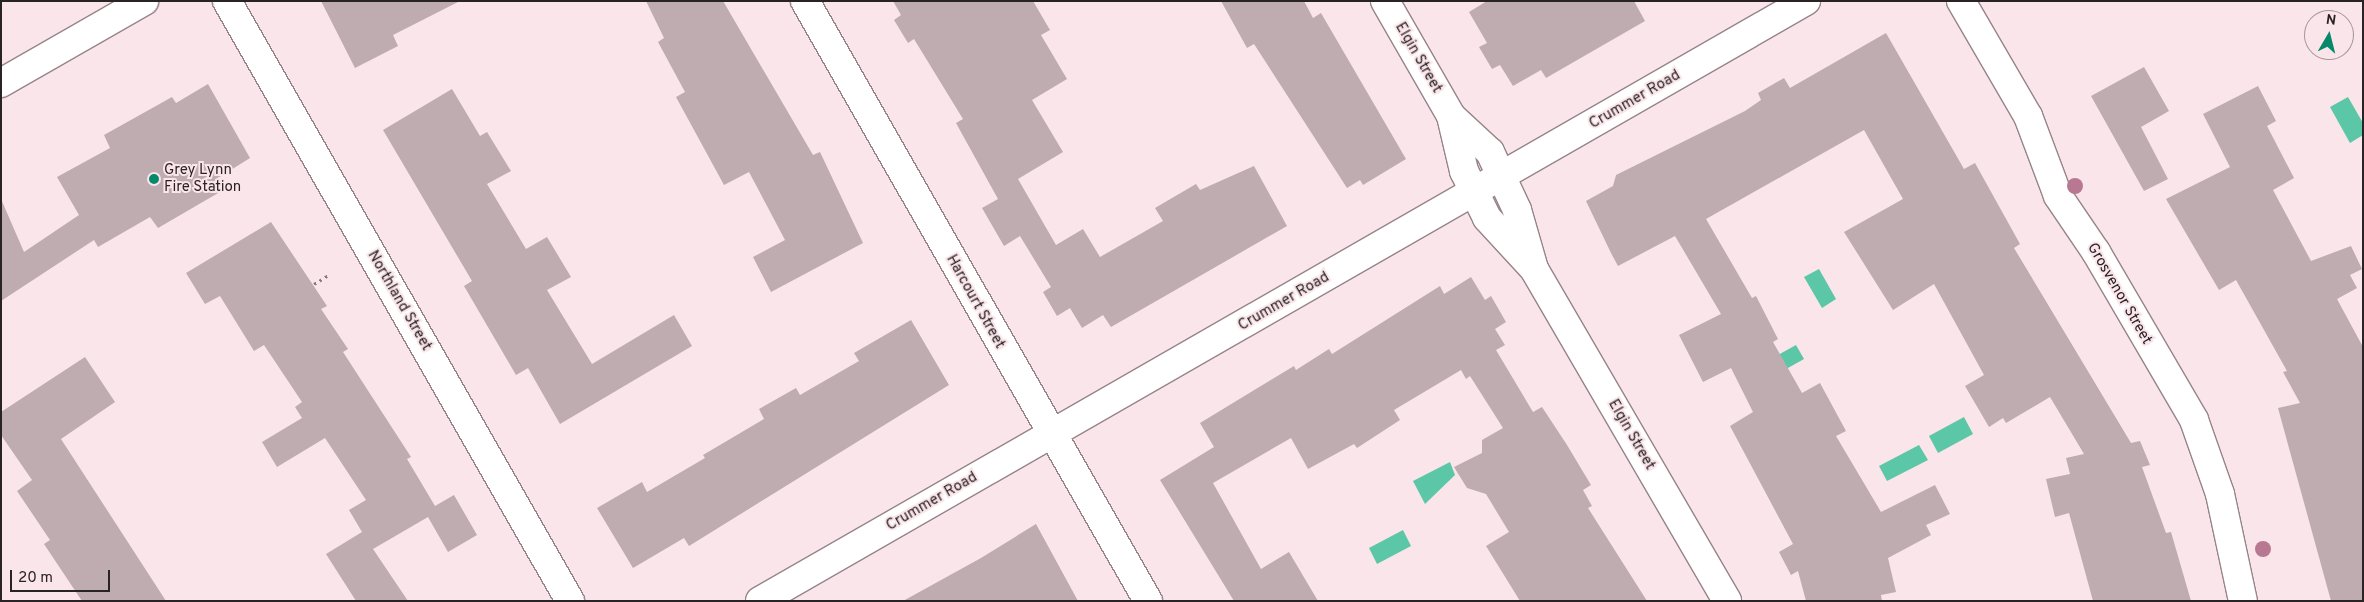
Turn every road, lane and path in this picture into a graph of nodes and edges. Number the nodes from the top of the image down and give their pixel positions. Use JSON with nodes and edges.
{"nodes":[{"id":1,"x":144,"y":1,"type":"edge"},
{"id":2,"x":227,"y":1,"type":"edge"},
{"id":3,"x":805,"y":1,"type":"edge"},
{"id":4,"x":1384,"y":1,"type":"edge"},
{"id":5,"x":1806,"y":1,"type":"edge"},
{"id":6,"x":1961,"y":1,"type":"edge"},
{"id":7,"x":1,"y":83,"type":"edge"},
{"id":8,"x":1451,"y":116,"type":"junction"},
{"id":9,"x":1502,"y":178,"type":"junction"},
{"id":10,"x":1474,"y":193,"type":"junction"},
{"id":11,"x":1534,"y":269,"type":"junction"},
{"id":12,"x":330,"y":274,"type":"dead end"},
{"id":13,"x":314,"y":284,"type":"dead end"},
{"id":14,"x":1050,"y":435,"type":"junction"},
{"id":15,"x":570,"y":601,"type":"edge"},
{"id":16,"x":760,"y":601,"type":"edge"},
{"id":17,"x":1148,"y":601,"type":"edge"},
{"id":18,"x":1727,"y":601,"type":"edge"},
{"id":19,"x":2243,"y":601,"type":"edge"}],
"edges":[{"from":1,"to":7,"type":"street"},
{"from":2,"to":15,"type":"street","name":"Northland Street"},
{"from":3,"to":14,"type":"street","name":"Harcourt Street"},
{"from":4,"to":8,"type":"street","name":"Elgin Street"},
{"from":5,"to":9,"type":"street","name":"Crummer Road"},
{"from":6,"to":19,"type":"street","name":"Grosvenor Street"},
{"from":8,"to":9,"type":"street","name":"Elgin Street"},
{"from":8,"to":10,"type":"street","name":"Elgin Street"},
{"from":9,"to":10,"type":"street","name":"Crummer Road"},
{"from":9,"to":11,"type":"street","name":"Elgin Street"},
{"from":10,"to":11,"type":"street","name":"Elgin Street"},
{"from":10,"to":14,"type":"street","name":"Crummer Road"},
{"from":11,"to":18,"type":"street","name":"Elgin Street"},
{"from":12,"to":13,"type":"path"},
{"from":14,"to":16,"type":"street","name":"Crummer Road"},
{"from":14,"to":17,"type":"street","name":"Harcourt Street"}]}
